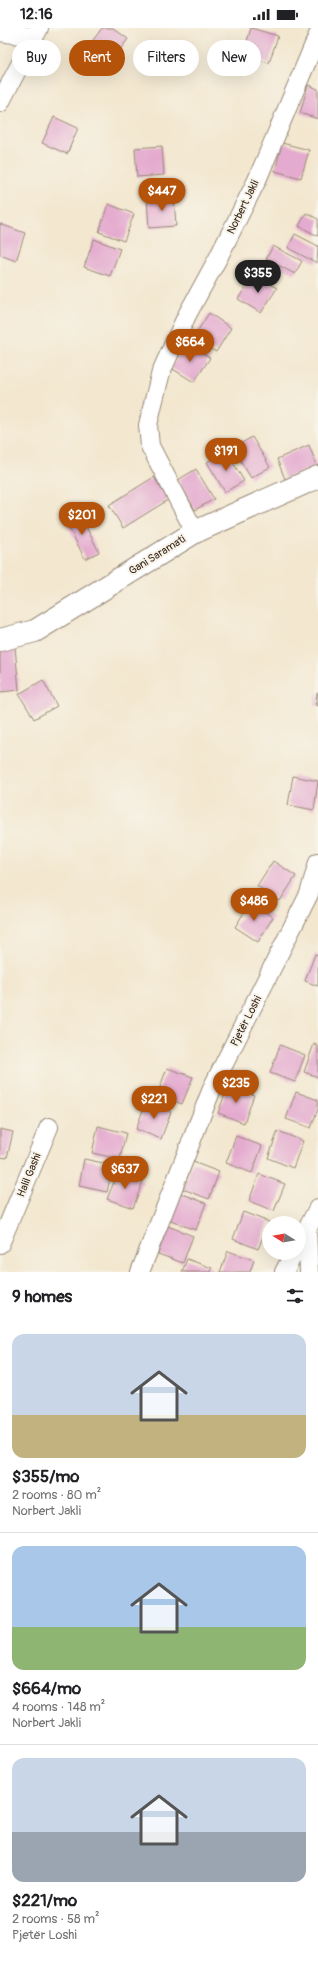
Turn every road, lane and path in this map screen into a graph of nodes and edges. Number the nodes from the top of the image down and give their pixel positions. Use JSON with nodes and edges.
{"nodes":[{"id":1,"x":0,"y":32,"type":"edge"},
{"id":2,"x":36,"y":33,"type":"edge"},
{"id":3,"x":318,"y":35,"type":"edge"},
{"id":4,"x":0,"y":103,"type":"edge"},
{"id":5,"x":318,"y":477,"type":"edge"},
{"id":6,"x":195,"y":532,"type":"junction"},
{"id":7,"x":0,"y":640,"type":"edge"},
{"id":8,"x":318,"y":862,"type":"edge"},
{"id":9,"x":49,"y":1127,"type":"dead end"},
{"id":10,"x":318,"y":1208,"type":"edge"},
{"id":11,"x":306,"y":1231,"type":"edge"},
{"id":12,"x":0,"y":1244,"type":"edge"},
{"id":13,"x":306,"y":1254,"type":"edge"},
{"id":14,"x":290,"y":1260,"type":"edge"},
{"id":15,"x":140,"y":1272,"type":"edge"},
{"id":16,"x":284,"y":1272,"type":"edge"},
{"id":17,"x":309,"y":1272,"type":"edge"}],
"edges":[{"from":1,"to":2,"type":"street"},
{"from":2,"to":4,"type":"street"},
{"from":3,"to":6,"type":"street","name":"Norbert Jakli"},
{"from":5,"to":6,"type":"street","name":"Gani Saramati"},
{"from":6,"to":7,"type":"street","name":"Gani Saramati"},
{"from":8,"to":15,"type":"street","name":"Pjetër Loshi"},
{"from":9,"to":12,"type":"street","name":"Halil Gashi"},
{"from":10,"to":11,"type":"street"},
{"from":13,"to":17,"type":"street"},
{"from":14,"to":16,"type":"street"}]}
